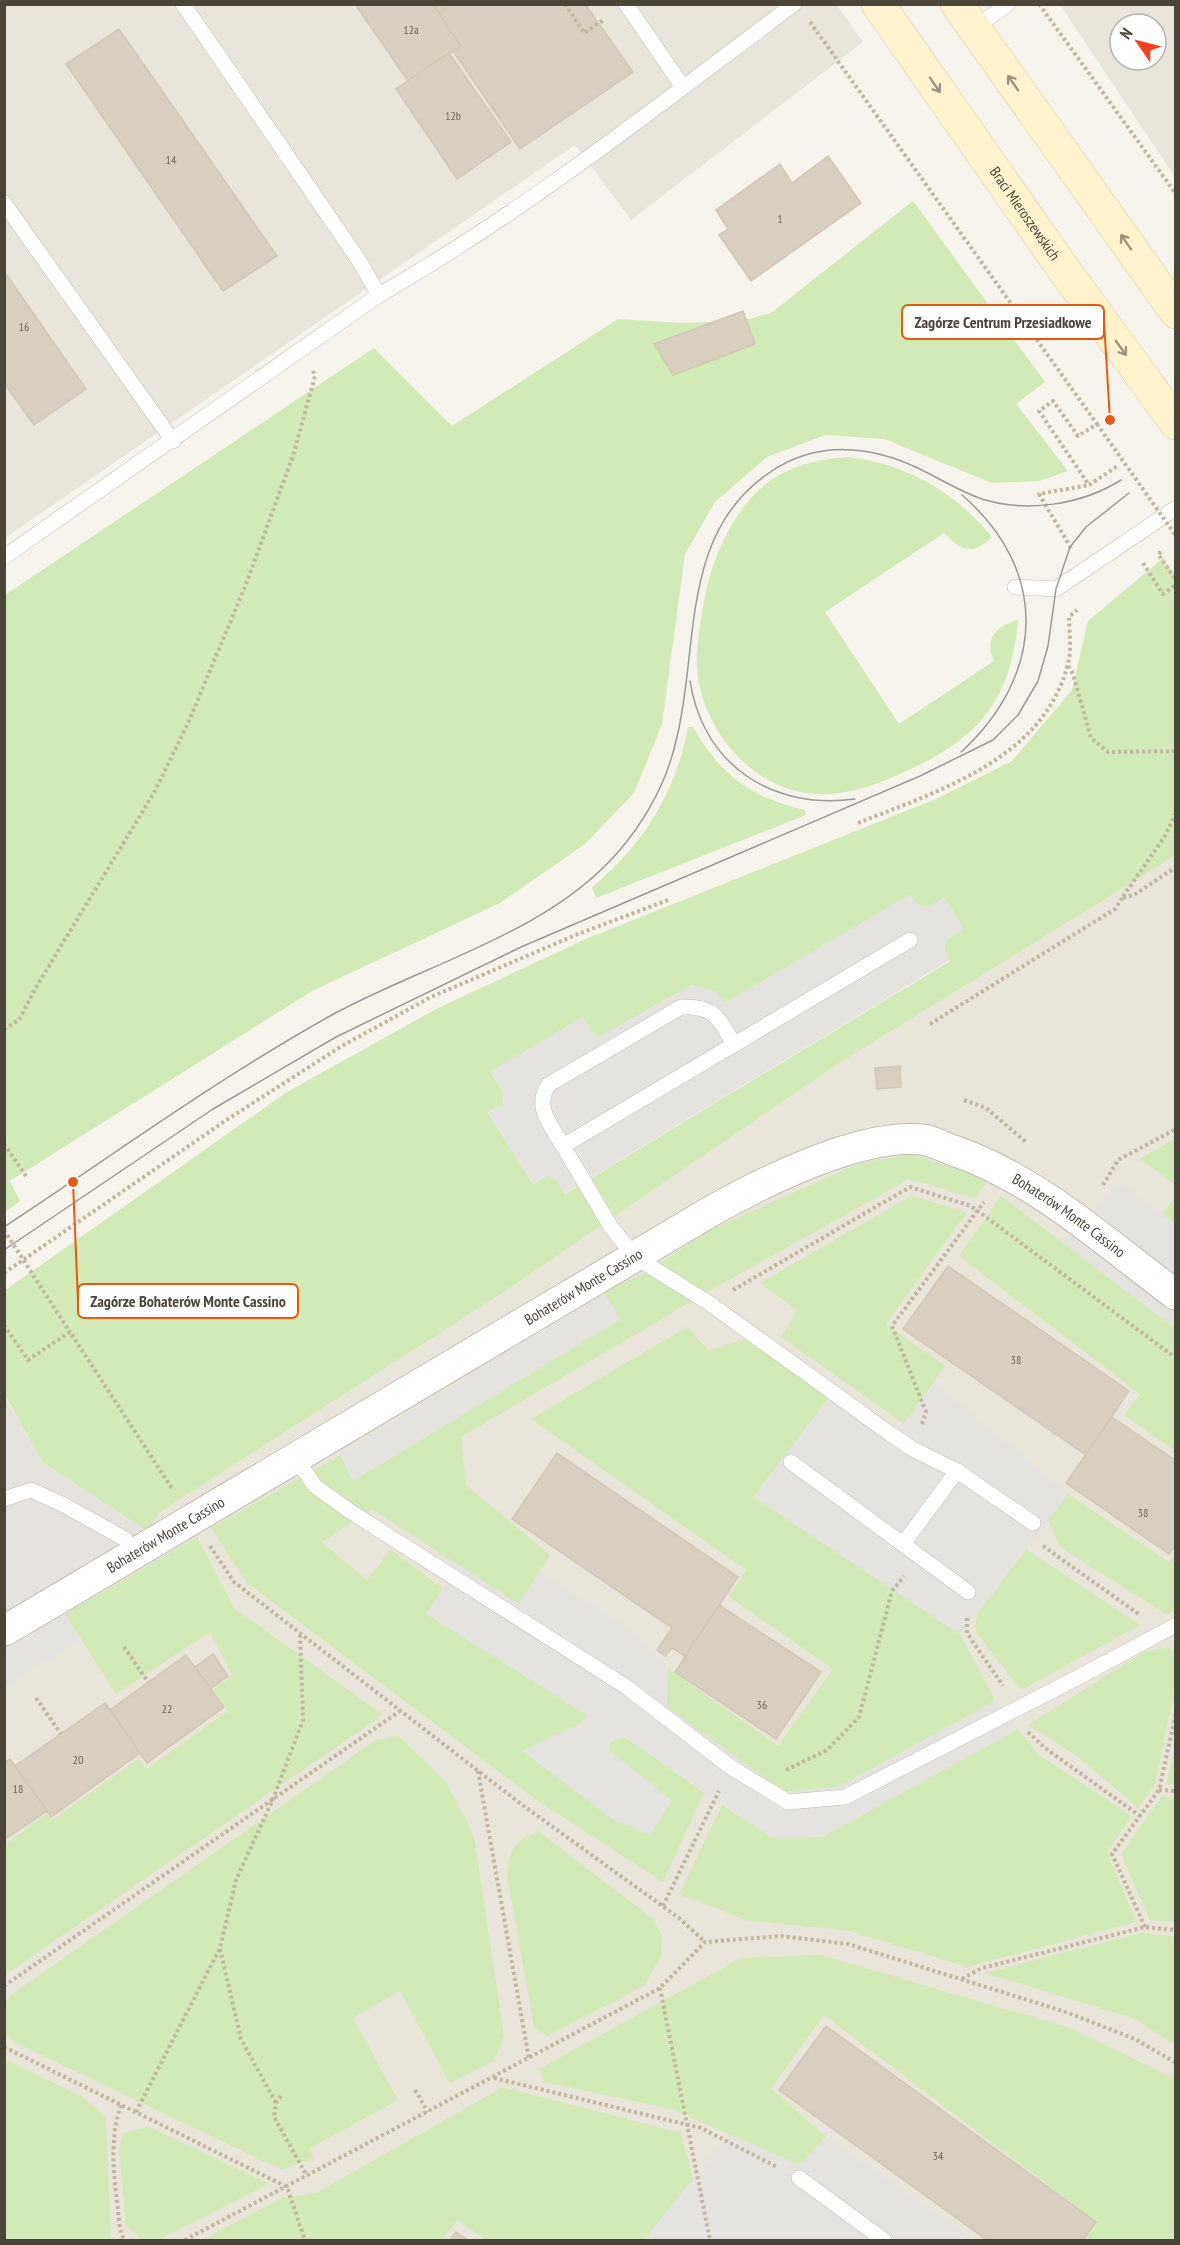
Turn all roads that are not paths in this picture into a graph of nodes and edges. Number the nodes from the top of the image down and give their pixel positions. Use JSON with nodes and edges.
{"nodes":[{"id":1,"x":183,"y":4,"type":"edge"},
{"id":2,"x":626,"y":4,"type":"edge"},
{"id":3,"x":878,"y":4,"type":"edge"},
{"id":4,"x":1008,"y":4,"type":"edge"},
{"id":5,"x":799,"y":9,"type":"edge"},
{"id":6,"x":966,"y":16,"type":"edge"},
{"id":7,"x":683,"y":87,"type":"junction"},
{"id":8,"x":4,"y":203,"type":"edge"},
{"id":9,"x":379,"y":295,"type":"junction"},
{"id":10,"x":1176,"y":312,"type":"edge"},
{"id":11,"x":1176,"y":423,"type":"edge"},
{"id":12,"x":172,"y":441,"type":"junction"},
{"id":13,"x":1176,"y":508,"type":"edge"},
{"id":14,"x":4,"y":557,"type":"edge"},
{"id":15,"x":1015,"y":587,"type":"dead end"},
{"id":16,"x":910,"y":940,"type":"dead end"},
{"id":17,"x":734,"y":1044,"type":"junction"},
{"id":18,"x":563,"y":1146,"type":"junction"},
{"id":19,"x":635,"y":1257,"type":"junction"},
{"id":20,"x":1176,"y":1295,"type":"edge"},
{"id":21,"x":296,"y":1459,"type":"junction"},
{"id":22,"x":791,"y":1462,"type":"dead end"},
{"id":23,"x":957,"y":1471,"type":"junction"},
{"id":24,"x":4,"y":1499,"type":"edge"},
{"id":25,"x":1033,"y":1523,"type":"road end"},
{"id":26,"x":903,"y":1544,"type":"junction"},
{"id":27,"x":134,"y":1554,"type":"junction"},
{"id":28,"x":968,"y":1592,"type":"road end"},
{"id":29,"x":1176,"y":1625,"type":"edge"},
{"id":30,"x":4,"y":1631,"type":"edge"},
{"id":31,"x":799,"y":2178,"type":"road end"},
{"id":32,"x":884,"y":2241,"type":"edge"}],
"edges":[{"from":1,"to":9,"type":"lane"},
{"from":2,"to":7,"type":"lane"},
{"from":3,"to":11,"type":"main road","name":"Braci Mieroszewskich","one_way":true},
{"from":4,"to":6,"type":"lane"},
{"from":5,"to":7,"type":"lane"},
{"from":10,"to":6,"type":"main road","one_way":true},
{"from":7,"to":9,"type":"lane"},
{"from":8,"to":12,"type":"lane"},
{"from":9,"to":12,"type":"lane"},
{"from":12,"to":14,"type":"lane"},
{"from":13,"to":15,"type":"lane"},
{"from":16,"to":17,"type":"lane"},
{"from":17,"to":18,"type":"lane"},
{"from":17,"to":18,"type":"lane"},
{"from":18,"to":19,"type":"lane"},
{"from":19,"to":20,"type":"street","name":"Bohaterów Monte Cassino"},
{"from":19,"to":21,"type":"street","name":"Bohaterów Monte Cassino"},
{"from":19,"to":23,"type":"lane"},
{"from":21,"to":27,"type":"street","name":"Bohaterów Monte Cassino"},
{"from":21,"to":29,"type":"lane"},
{"from":22,"to":26,"type":"lane"},
{"from":23,"to":25,"type":"lane"},
{"from":23,"to":26,"type":"lane"},
{"from":24,"to":27,"type":"lane"},
{"from":26,"to":28,"type":"lane"},
{"from":27,"to":30,"type":"street","name":"Bohaterów Monte Cassino"},
{"from":31,"to":32,"type":"lane"}]}
